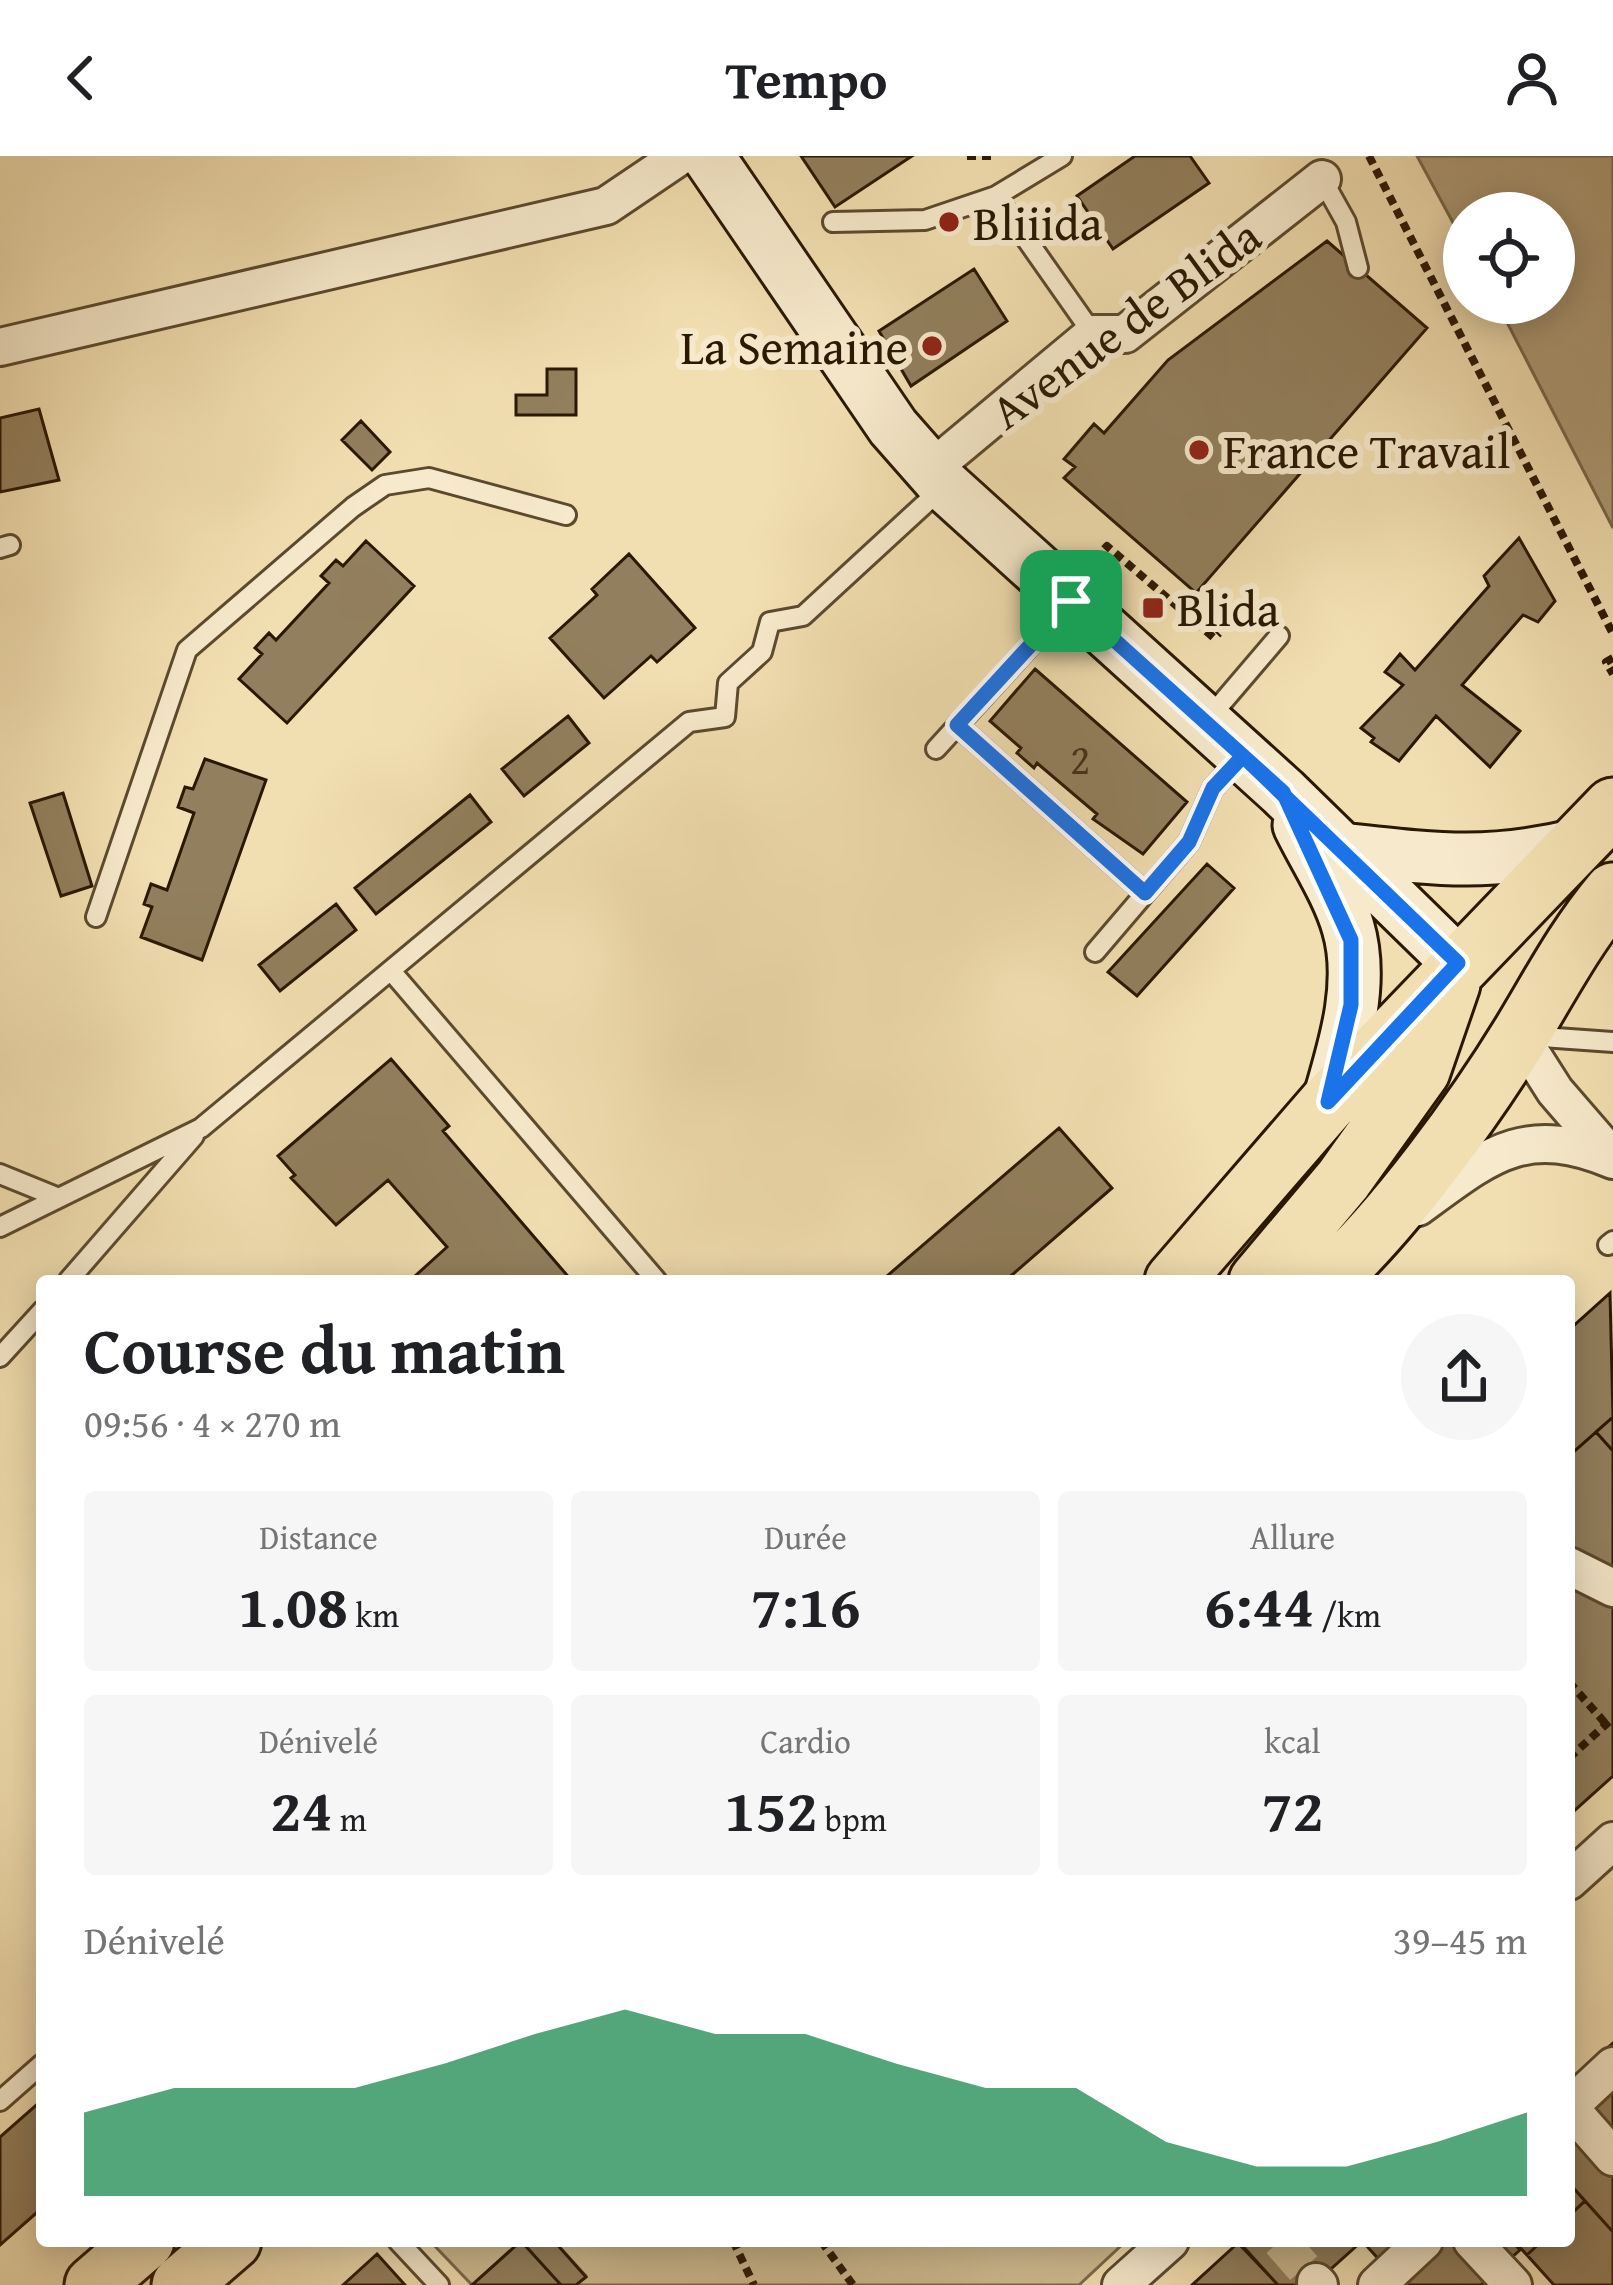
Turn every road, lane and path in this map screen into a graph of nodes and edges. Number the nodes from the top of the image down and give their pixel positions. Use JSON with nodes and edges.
{"nodes":[{"id":1,"x":680,"y":156,"type":"edge"},
{"id":2,"x":708,"y":156,"type":"edge"},
{"id":3,"x":967,"y":156,"type":"edge"},
{"id":4,"x":993,"y":156,"type":"edge"},
{"id":5,"x":1062,"y":156,"type":"edge"},
{"id":6,"x":1369,"y":156,"type":"edge"},
{"id":7,"x":1322,"y":179,"type":"joint"},
{"id":8,"x":996,"y":196,"type":"junction"},
{"id":9,"x":833,"y":222,"type":"dead end"},
{"id":10,"x":1358,"y":268,"type":"dead end"},
{"id":11,"x":1094,"y":334,"type":"junction"},
{"id":12,"x":0,"y":347,"type":"edge"},
{"id":13,"x":937,"y":478,"type":"junction"},
{"id":14,"x":566,"y":515,"type":"dead end"},
{"id":15,"x":1082,"y":582,"type":"junction"},
{"id":16,"x":1219,"y":633,"type":"dead end"},
{"id":17,"x":1613,"y":634,"type":"edge"},
{"id":18,"x":1280,"y":636,"type":"dead end"},
{"id":19,"x":1613,"y":658,"type":"edge"},
{"id":20,"x":1613,"y":674,"type":"edge"},
{"id":21,"x":1206,"y":722,"type":"junction"},
{"id":22,"x":957,"y":725,"type":"junction"},
{"id":23,"x":936,"y":749,"type":"dead end"},
{"id":24,"x":1243,"y":756,"type":"junction"},
{"id":25,"x":1283,"y":792,"type":"junction"},
{"id":26,"x":1595,"y":826,"type":"edge"},
{"id":27,"x":1342,"y":849,"type":"junction"},
{"id":28,"x":1613,"y":892,"type":"edge"},
{"id":29,"x":1145,"y":893,"type":"junction"},
{"id":30,"x":96,"y":917,"type":"dead end"},
{"id":31,"x":1095,"y":952,"type":"dead end"},
{"id":32,"x":1458,"y":963,"type":"junction"},
{"id":33,"x":392,"y":972,"type":"junction"},
{"id":34,"x":1520,"y":1036,"type":"junction"},
{"id":35,"x":1613,"y":1042,"type":"edge"},
{"id":36,"x":1328,"y":1102,"type":"junction"},
{"id":37,"x":201,"y":1128,"type":"junction"},
{"id":38,"x":1613,"y":1159,"type":"edge"},
{"id":39,"x":0,"y":1174,"type":"edge"},
{"id":40,"x":59,"y":1198,"type":"junction"},
{"id":41,"x":0,"y":1227,"type":"edge"},
{"id":42,"x":1347,"y":1263,"type":"edge"},
{"id":43,"x":73,"y":1275,"type":"edge"},
{"id":44,"x":652,"y":1275,"type":"edge"},
{"id":45,"x":1179,"y":1275,"type":"edge"},
{"id":46,"x":1263,"y":1275,"type":"edge"},
{"id":47,"x":36,"y":1318,"type":"edge"},
{"id":48,"x":0,"y":1357,"type":"edge"},
{"id":49,"x":1575,"y":1569,"type":"edge"},
{"id":50,"x":1613,"y":1588,"type":"edge"},
{"id":51,"x":1575,"y":1688,"type":"edge"},
{"id":52,"x":1610,"y":1721,"type":"edge"},
{"id":53,"x":1575,"y":1753,"type":"edge"},
{"id":54,"x":1613,"y":1841,"type":"edge"},
{"id":55,"x":1575,"y":1876,"type":"edge"},
{"id":56,"x":1613,"y":2066,"type":"edge"},
{"id":57,"x":36,"y":2069,"type":"edge"},
{"id":58,"x":0,"y":2101,"type":"edge"},
{"id":59,"x":1575,"y":2101,"type":"edge"},
{"id":60,"x":1575,"y":2114,"type":"edge"},
{"id":61,"x":1613,"y":2157,"type":"edge"},
{"id":62,"x":138,"y":2247,"type":"edge"},
{"id":63,"x":225,"y":2247,"type":"edge"},
{"id":64,"x":404,"y":2247,"type":"edge"},
{"id":65,"x":736,"y":2247,"type":"edge"},
{"id":66,"x":825,"y":2247,"type":"edge"},
{"id":67,"x":1163,"y":2247,"type":"edge"},
{"id":68,"x":1418,"y":2247,"type":"edge"},
{"id":69,"x":1478,"y":2247,"type":"edge"},
{"id":70,"x":1380,"y":2283,"type":"edge"},
{"id":71,"x":94,"y":2285,"type":"edge"},
{"id":72,"x":182,"y":2285,"type":"edge"},
{"id":73,"x":439,"y":2285,"type":"edge"},
{"id":74,"x":754,"y":2285,"type":"edge"},
{"id":75,"x":853,"y":2285,"type":"edge"},
{"id":76,"x":1121,"y":2285,"type":"edge"},
{"id":77,"x":1513,"y":2285,"type":"edge"}],
"edges":[{"from":1,"to":12,"type":"street"},
{"from":2,"to":13,"type":"main road"},
{"from":3,"to":4,"type":"path"},
{"from":5,"to":8,"type":"lane"},
{"from":6,"to":17,"type":"path"},
{"from":7,"to":10,"type":"lane"},
{"from":7,"to":11,"type":"street","name":"Avenue de Blida"},
{"from":8,"to":9,"type":"lane"},
{"from":8,"to":11,"type":"lane"},
{"from":11,"to":13,"type":"street","name":"Avenue de Blida"},
{"from":13,"to":15,"type":"main road"},
{"from":13,"to":33,"type":"lane"},
{"from":14,"to":30,"type":"lane"},
{"from":15,"to":16,"type":"path"},
{"from":15,"to":21,"type":"main road"},
{"from":15,"to":22,"type":"lane"},
{"from":18,"to":21,"type":"lane"},
{"from":19,"to":20,"type":"path"},
{"from":21,"to":24,"type":"main road"},
{"from":22,"to":23,"type":"lane"},
{"from":22,"to":29,"type":"lane"},
{"from":24,"to":25,"type":"main road"},
{"from":24,"to":29,"type":"lane"},
{"from":25,"to":27,"type":"main road"},
{"from":25,"to":36,"type":"main road"},
{"from":26,"to":27,"type":"main road"},
{"from":26,"to":32,"type":"main road"},
{"from":26,"to":34,"type":"main road"},
{"from":27,"to":32,"type":"main road"},
{"from":28,"to":34,"type":"main road"},
{"from":29,"to":31,"type":"lane"},
{"from":32,"to":34,"type":"main road"},
{"from":32,"to":36,"type":"main road"},
{"from":32,"to":46,"type":"main road"},
{"from":33,"to":37,"type":"lane"},
{"from":33,"to":44,"type":"lane"},
{"from":34,"to":35,"type":"lane"},
{"from":34,"to":38,"type":"street"},
{"from":34,"to":42,"type":"main road"},
{"from":36,"to":45,"type":"main road"},
{"from":37,"to":40,"type":"lane"},
{"from":37,"to":43,"type":"lane"},
{"from":38,"to":42,"type":"street"},
{"from":39,"to":40,"type":"lane"},
{"from":40,"to":41,"type":"lane"},
{"from":47,"to":48,"type":"lane"},
{"from":49,"to":50,"type":"street"},
{"from":51,"to":52,"type":"path"},
{"from":52,"to":53,"type":"path"},
{"from":54,"to":55,"type":"street"},
{"from":56,"to":59,"type":"street"},
{"from":57,"to":58,"type":"lane"},
{"from":60,"to":61,"type":"street"},
{"from":62,"to":71,"type":"main road"},
{"from":63,"to":72,"type":"main road"},
{"from":64,"to":73,"type":"lane"},
{"from":65,"to":74,"type":"path"},
{"from":66,"to":75,"type":"path"},
{"from":67,"to":76,"type":"street"},
{"from":68,"to":70,"type":"street"},
{"from":69,"to":77,"type":"street"}]}
